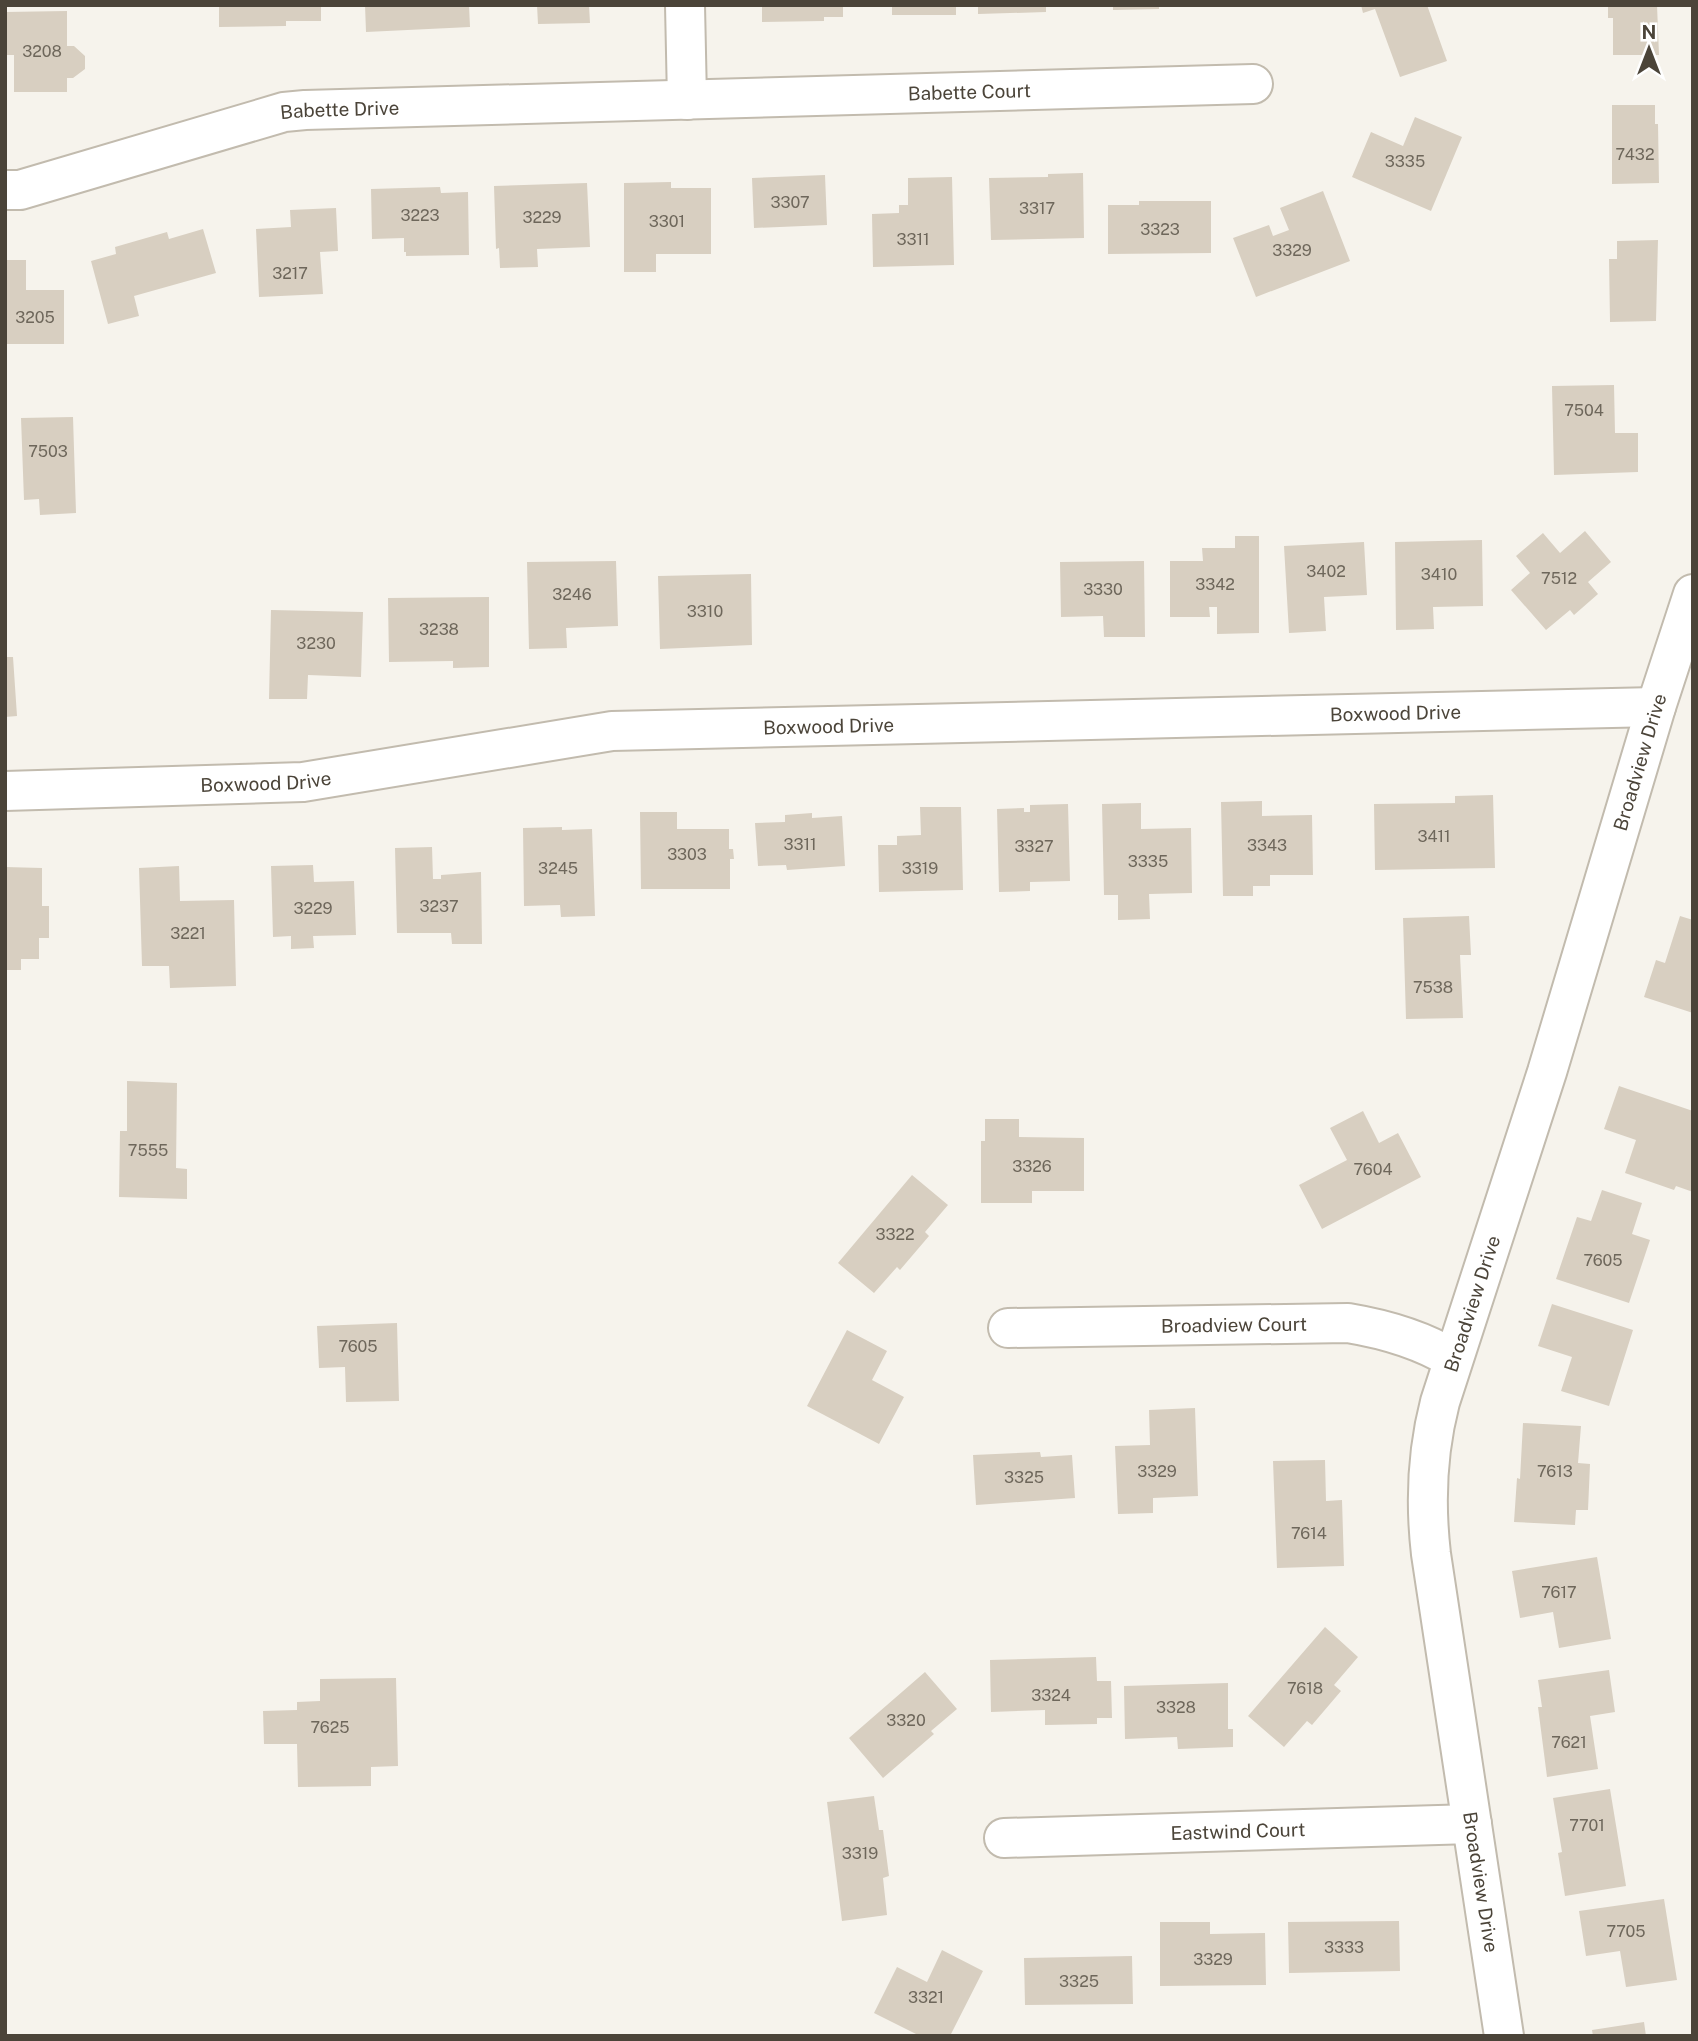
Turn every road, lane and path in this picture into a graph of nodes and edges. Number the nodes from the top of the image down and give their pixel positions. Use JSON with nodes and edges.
{"nodes":[{"id":1,"x":685,"y":5,"type":"edge"},
{"id":2,"x":1253,"y":84,"type":"dead end"},
{"id":3,"x":687,"y":100,"type":"junction"},
{"id":4,"x":5,"y":190,"type":"edge"},
{"id":5,"x":1693,"y":594,"type":"edge"},
{"id":6,"x":1656,"y":707,"type":"junction"},
{"id":7,"x":5,"y":791,"type":"edge"},
{"id":8,"x":1008,"y":1328,"type":"dead end"},
{"id":9,"x":1453,"y":1359,"type":"junction"},
{"id":10,"x":1472,"y":1824,"type":"junction"},
{"id":11,"x":1004,"y":1838,"type":"dead end"},
{"id":12,"x":1504,"y":2036,"type":"edge"}],
"edges":[{"from":1,"to":3,"type":"street"},
{"from":2,"to":3,"type":"street","name":"Babette Court"},
{"from":3,"to":4,"type":"street","name":"Babette Drive"},
{"from":5,"to":6,"type":"street","name":"Broadview Drive"},
{"from":6,"to":7,"type":"street","name":"Boxwood Drive"},
{"from":6,"to":9,"type":"street","name":"Broadview Drive"},
{"from":8,"to":9,"type":"street","name":"Broadview Court"},
{"from":9,"to":10,"type":"street","name":"Broadview Drive"},
{"from":10,"to":11,"type":"street","name":"Eastwind Court"},
{"from":10,"to":12,"type":"street","name":"Broadview Drive"}]}
